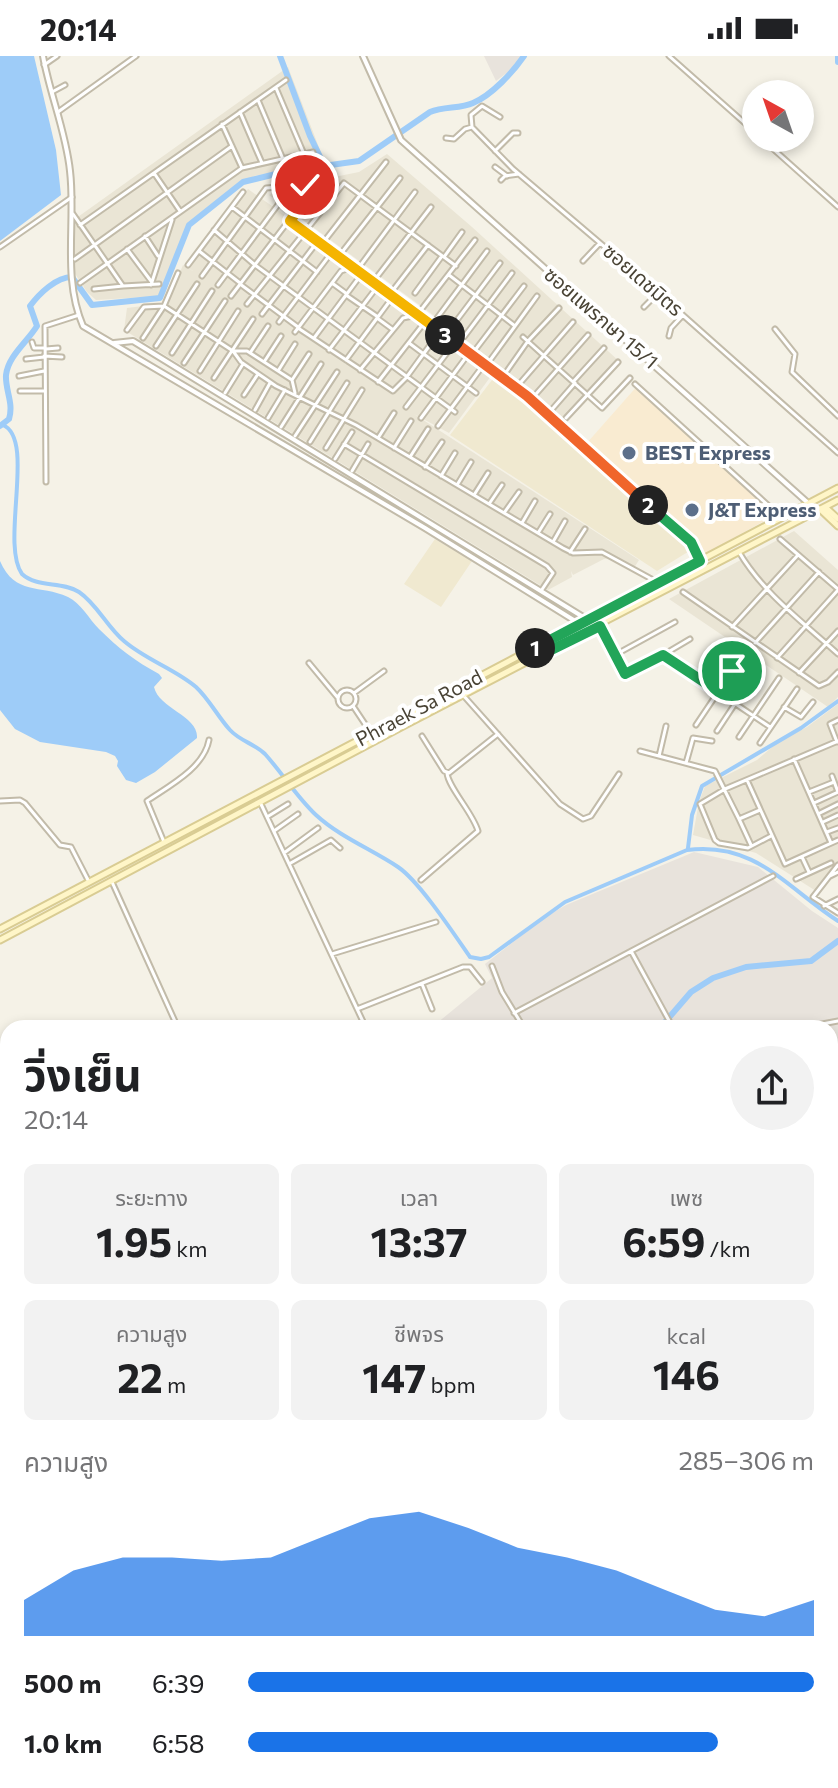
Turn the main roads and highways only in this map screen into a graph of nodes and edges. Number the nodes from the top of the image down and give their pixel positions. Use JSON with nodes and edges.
{"nodes":[{"id":1,"x":838,"y":488,"type":"edge"},
{"id":2,"x":838,"y":500,"type":"edge"},
{"id":3,"x":822,"y":508,"type":"junction"},
{"id":4,"x":838,"y":519,"type":"edge"},
{"id":5,"x":838,"y":526,"type":"edge"},
{"id":6,"x":534,"y":647,"type":"junction"},
{"id":7,"x":539,"y":656,"type":"junction"},
{"id":8,"x":49,"y":903,"type":"junction"},
{"id":9,"x":54,"y":912,"type":"junction"},
{"id":10,"x":0,"y":929,"type":"edge"},
{"id":11,"x":0,"y":940,"type":"edge"}],
"edges":[{"from":1,"to":6,"type":"main road","name":"Phraek Sa Road"},
{"from":2,"to":3,"type":"main road","name":"Phraek Sa Road"},
{"from":3,"to":4,"type":"main road"},
{"from":3,"to":5,"type":"main road"},
{"from":3,"to":7,"type":"main road","name":"Phraek Sa Road"},
{"from":6,"to":7,"type":"main road"},
{"from":6,"to":8,"type":"main road","name":"Phraek Sa Road"},
{"from":7,"to":9,"type":"main road","name":"Phraek Sa Road"},
{"from":8,"to":9,"type":"main road"},
{"from":8,"to":10,"type":"main road","name":"Phraek Sa Road"},
{"from":9,"to":11,"type":"main road","name":"Phraek Sa Road"}]}
